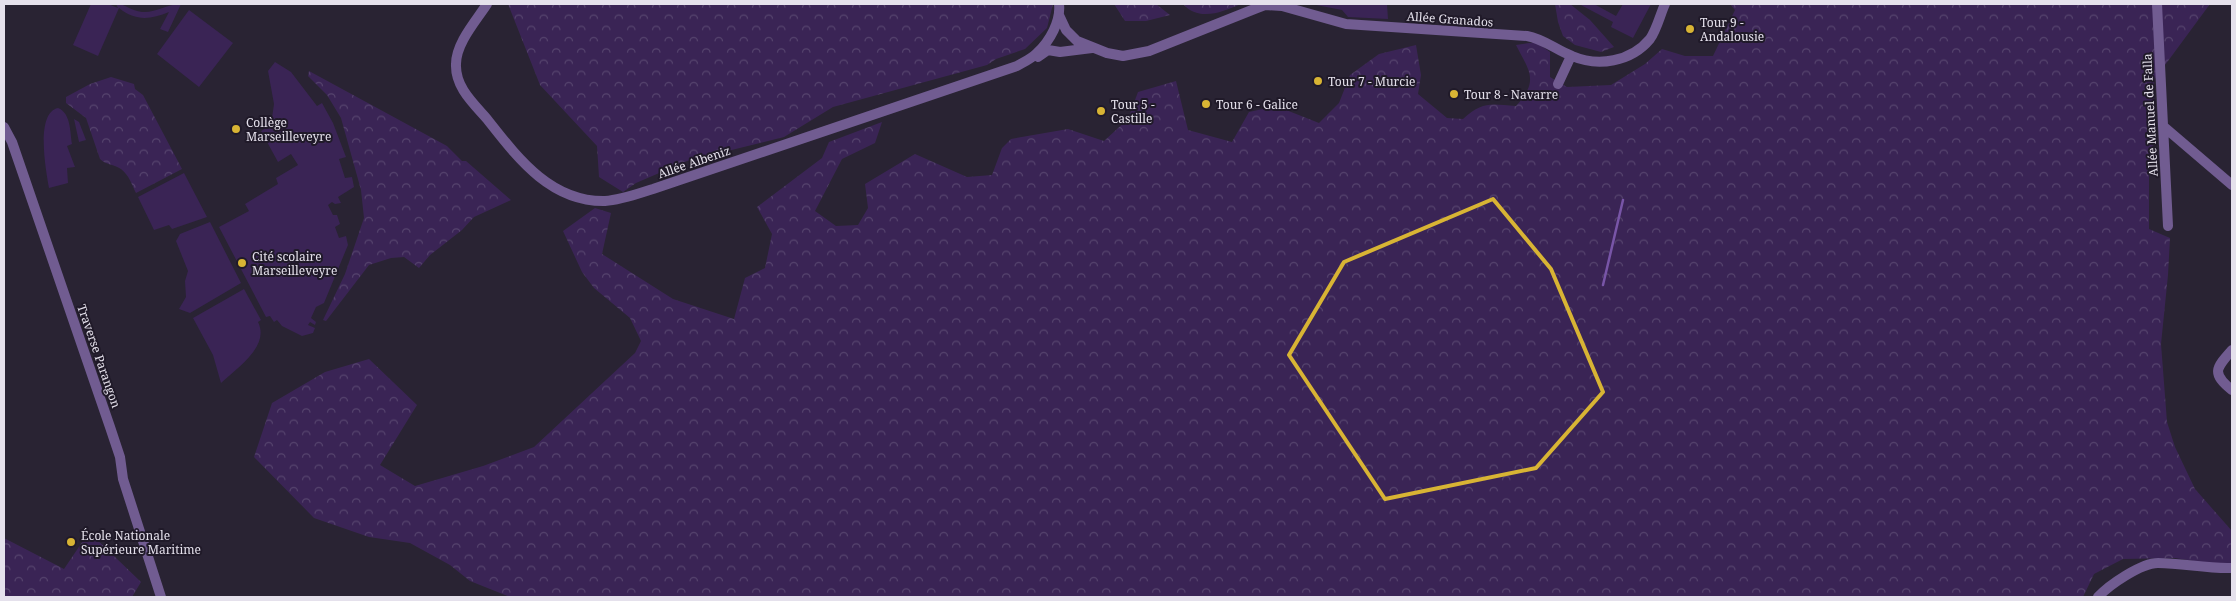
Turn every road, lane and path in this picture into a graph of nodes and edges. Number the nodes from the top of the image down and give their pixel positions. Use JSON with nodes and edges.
{"nodes":[{"id":1,"x":487,"y":4,"type":"edge"},
{"id":2,"x":1665,"y":4,"type":"edge"},
{"id":3,"x":2157,"y":4,"type":"edge"},
{"id":4,"x":1059,"y":9,"type":"edge"},
{"id":5,"x":1049,"y":37,"type":"junction"},
{"id":6,"x":1092,"y":48,"type":"junction"},
{"id":7,"x":1048,"y":50,"type":"junction"},
{"id":8,"x":1571,"y":56,"type":"junction"},
{"id":9,"x":1017,"y":66,"type":"junction"},
{"id":10,"x":1558,"y":84,"type":"dead end"},
{"id":11,"x":2163,"y":126,"type":"junction"},
{"id":12,"x":4,"y":127,"type":"edge"},
{"id":13,"x":2232,"y":185,"type":"edge"},
{"id":14,"x":2168,"y":226,"type":"dead end"},
{"id":15,"x":2232,"y":350,"type":"edge"},
{"id":16,"x":2232,"y":390,"type":"edge"},
{"id":17,"x":2232,"y":568,"type":"edge"},
{"id":18,"x":161,"y":597,"type":"edge"},
{"id":19,"x":2098,"y":597,"type":"edge"}],
"edges":[{"from":1,"to":9,"type":"street","name":"Allée Albeniz"},
{"from":2,"to":8,"type":"street","name":"Allée Granados"},
{"from":3,"to":11,"type":"street","name":"Allée Manuel de Falla"},
{"from":4,"to":5,"type":"street","name":"Allée Albeniz"},
{"from":4,"to":6,"type":"street","name":"Allée Granados"},
{"from":5,"to":7,"type":"street","name":"Allée Albeniz"},
{"from":5,"to":9,"type":"street","name":"Allée Albeniz"},
{"from":6,"to":7,"type":"street","name":"Allée Granados"},
{"from":6,"to":8,"type":"street","name":"Allée Granados"},
{"from":7,"to":9,"type":"street"},
{"from":8,"to":10,"type":"street"},
{"from":11,"to":13,"type":"street"},
{"from":11,"to":14,"type":"street","name":"Allée Manuel de Falla"},
{"from":12,"to":18,"type":"street","name":"Traverse Parangon"},
{"from":15,"to":16,"type":"street"},
{"from":17,"to":19,"type":"street"}]}
